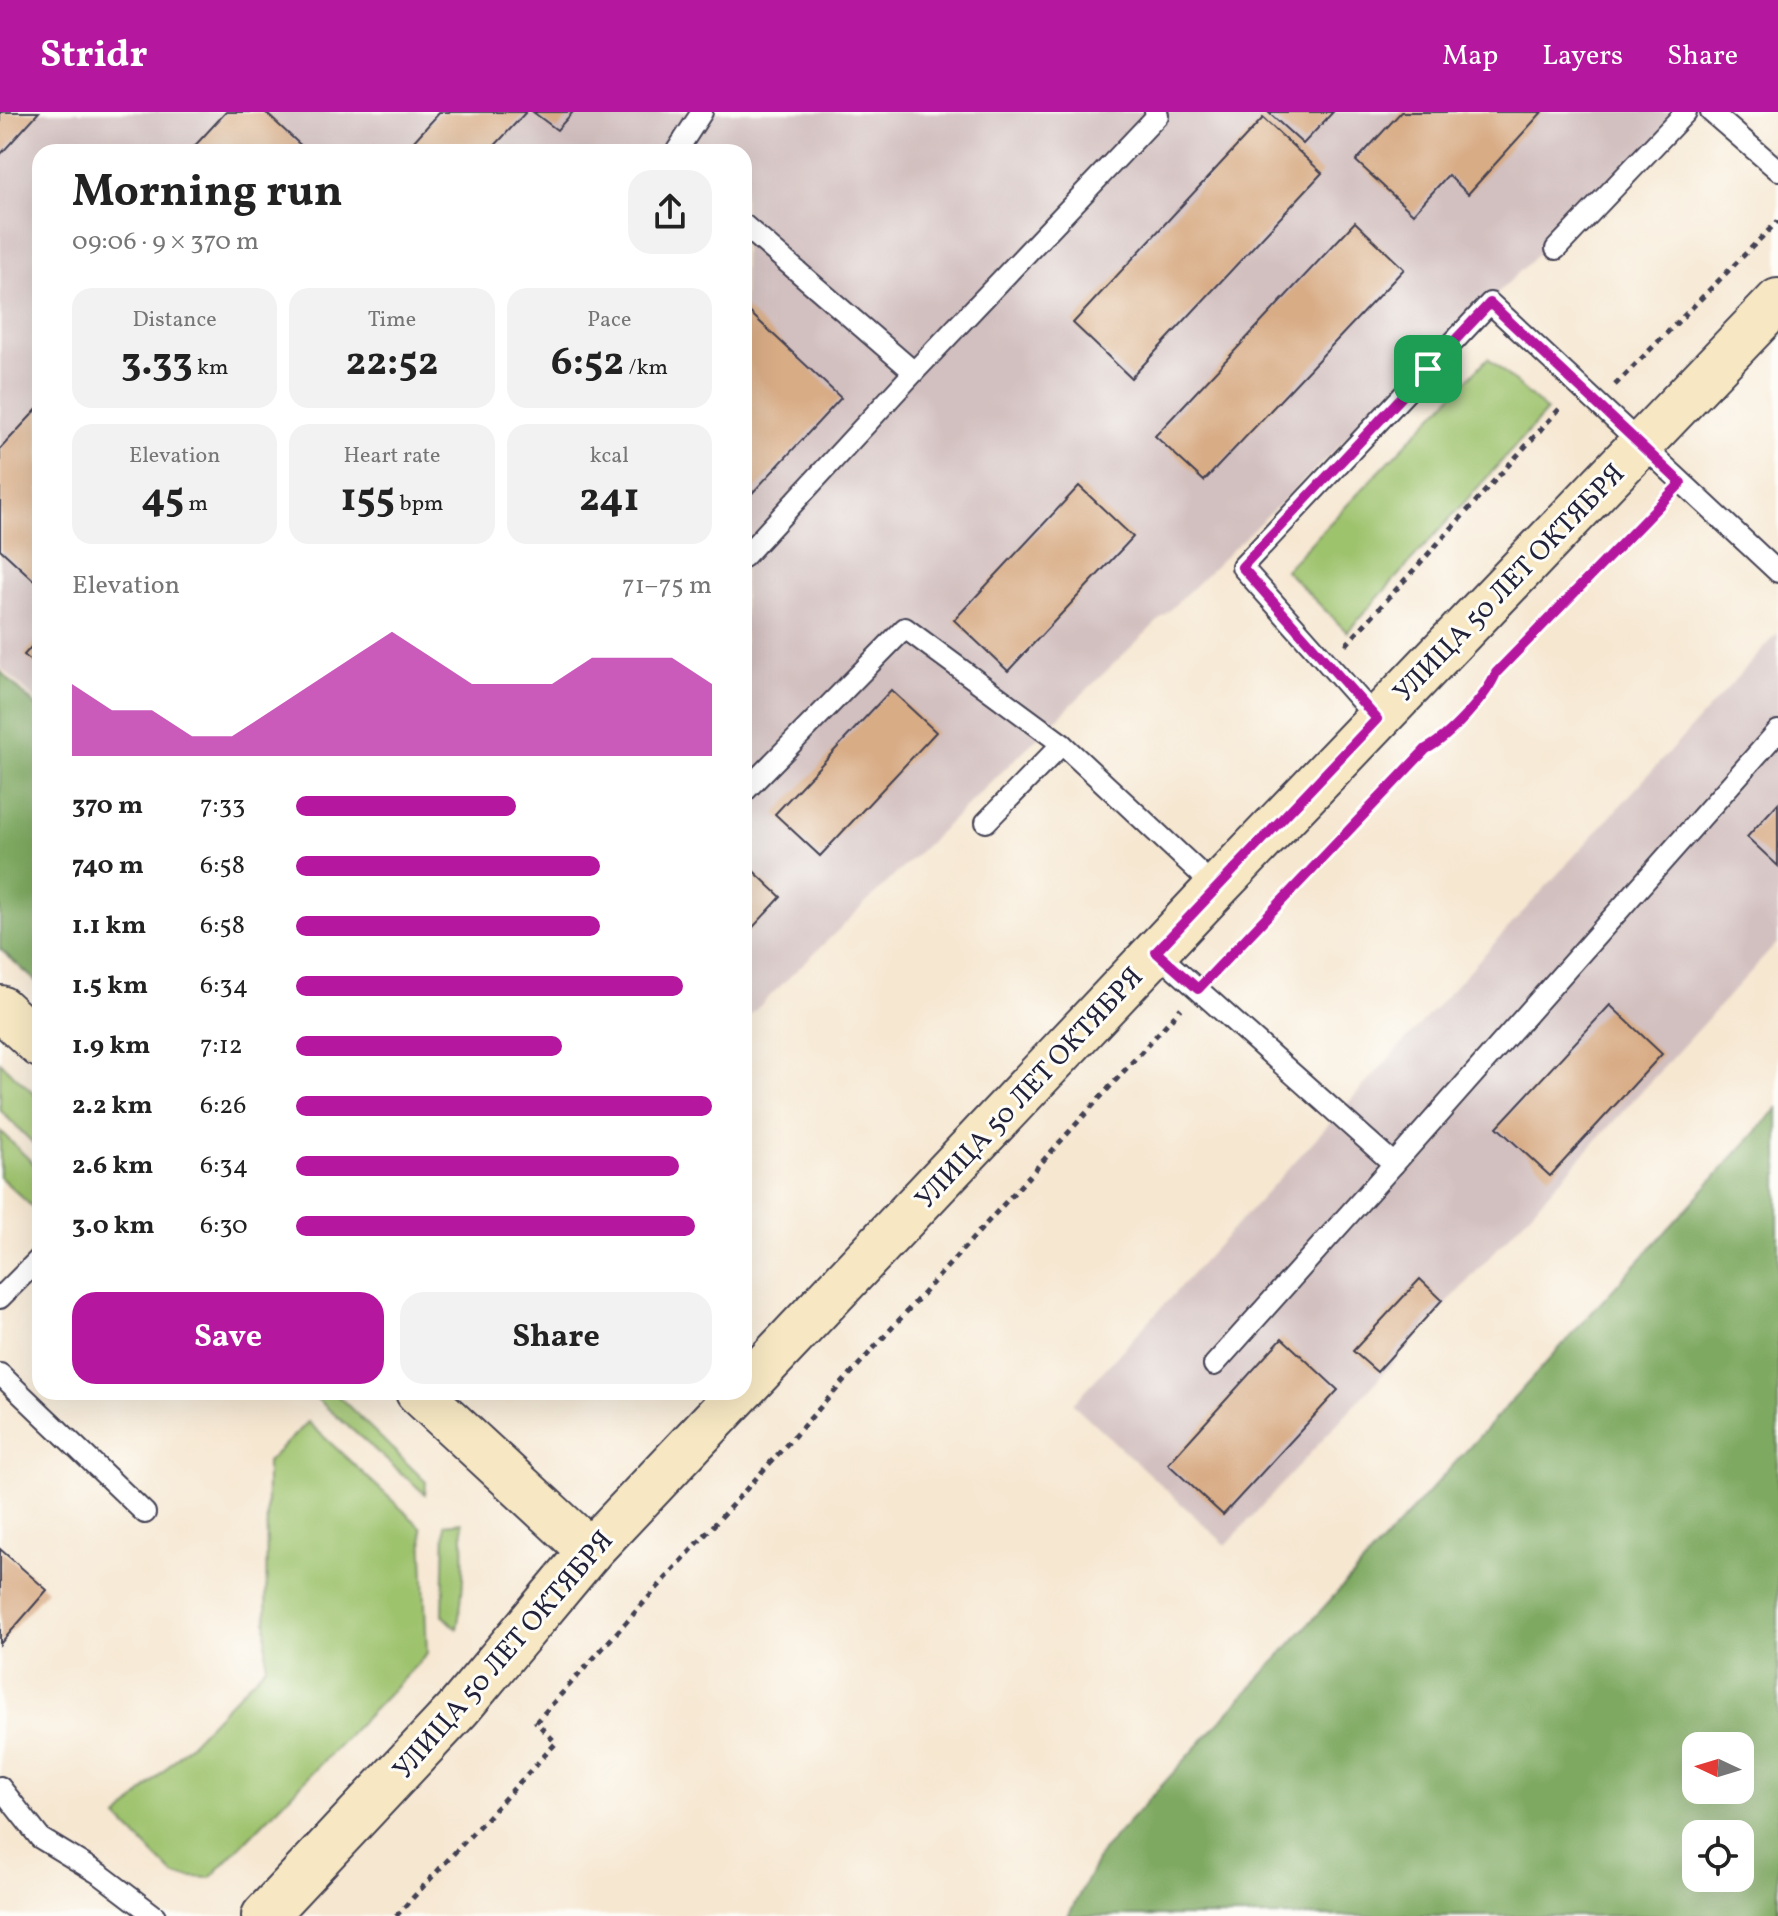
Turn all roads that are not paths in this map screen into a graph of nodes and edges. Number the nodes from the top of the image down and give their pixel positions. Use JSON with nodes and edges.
{"nodes":[{"id":1,"x":702,"y":112,"type":"edge"},
{"id":2,"x":1155,"y":112,"type":"edge"},
{"id":3,"x":1686,"y":112,"type":"edge"},
{"id":4,"x":1711,"y":112,"type":"edge"},
{"id":5,"x":681,"y":144,"type":"edge"},
{"id":6,"x":1778,"y":170,"type":"edge"},
{"id":7,"x":752,"y":232,"type":"edge"},
{"id":8,"x":1556,"y":249,"type":"dead end"},
{"id":9,"x":1778,"y":301,"type":"edge"},
{"id":10,"x":914,"y":372,"type":"junction"},
{"id":11,"x":1640,"y":444,"type":"junction"},
{"id":12,"x":752,"y":548,"type":"edge"},
{"id":13,"x":1778,"y":572,"type":"edge"},
{"id":14,"x":1377,"y":719,"type":"junction"},
{"id":15,"x":1778,"y":731,"type":"edge"},
{"id":16,"x":1062,"y":744,"type":"junction"},
{"id":17,"x":752,"y":784,"type":"edge"},
{"id":18,"x":986,"y":822,"type":"dead end"},
{"id":19,"x":1216,"y":888,"type":"junction"},
{"id":20,"x":1156,"y":952,"type":"junction"},
{"id":21,"x":0,"y":1008,"type":"edge"},
{"id":22,"x":32,"y":1038,"type":"edge"},
{"id":23,"x":1394,"y":1164,"type":"junction"},
{"id":24,"x":32,"y":1266,"type":"edge"},
{"id":25,"x":0,"y":1298,"type":"edge"},
{"id":26,"x":1214,"y":1365,"type":"dead end"},
{"id":27,"x":0,"y":1374,"type":"edge"},
{"id":28,"x":752,"y":1379,"type":"edge"},
{"id":29,"x":427,"y":1400,"type":"edge"},
{"id":30,"x":733,"y":1400,"type":"edge"},
{"id":31,"x":145,"y":1513,"type":"dead end"},
{"id":32,"x":590,"y":1551,"type":"junction"},
{"id":33,"x":0,"y":1787,"type":"edge"},
{"id":34,"x":155,"y":1916,"type":"edge"},
{"id":35,"x":264,"y":1916,"type":"edge"}],
"edges":[{"from":1,"to":5,"type":"lane"},
{"from":2,"to":10,"type":"lane"},
{"from":3,"to":8,"type":"lane"},
{"from":4,"to":6,"type":"lane"},
{"from":7,"to":10,"type":"lane"},
{"from":9,"to":11,"type":"main road","name":"УЛИЦА 50 ЛЕТ ОКТЯБРЯ"},
{"from":10,"to":12,"type":"lane"},
{"from":11,"to":13,"type":"lane"},
{"from":11,"to":14,"type":"main road","name":"УЛИЦА 50 ЛЕТ ОКТЯБРЯ"},
{"from":11,"to":14,"type":"lane"},
{"from":14,"to":19,"type":"main road","name":"УЛИЦА 50 ЛЕТ ОКТЯБРЯ"},
{"from":15,"to":23,"type":"lane"},
{"from":16,"to":17,"type":"lane"},
{"from":16,"to":18,"type":"lane"},
{"from":16,"to":19,"type":"lane"},
{"from":19,"to":20,"type":"main road","name":"УЛИЦА 50 ЛЕТ ОКТЯБРЯ"},
{"from":20,"to":23,"type":"lane"},
{"from":20,"to":28,"type":"main road","name":"УЛИЦА 50 ЛЕТ ОКТЯБРЯ"},
{"from":21,"to":22,"type":"main road"},
{"from":23,"to":26,"type":"lane"},
{"from":24,"to":25,"type":"lane"},
{"from":27,"to":31,"type":"lane"},
{"from":29,"to":32,"type":"main road"},
{"from":30,"to":32,"type":"main road","name":"УЛИЦА 50 ЛЕТ ОКТЯБРЯ"},
{"from":32,"to":35,"type":"main road","name":"УЛИЦА 50 ЛЕТ ОКТЯБРЯ"},
{"from":33,"to":34,"type":"lane"}]}
